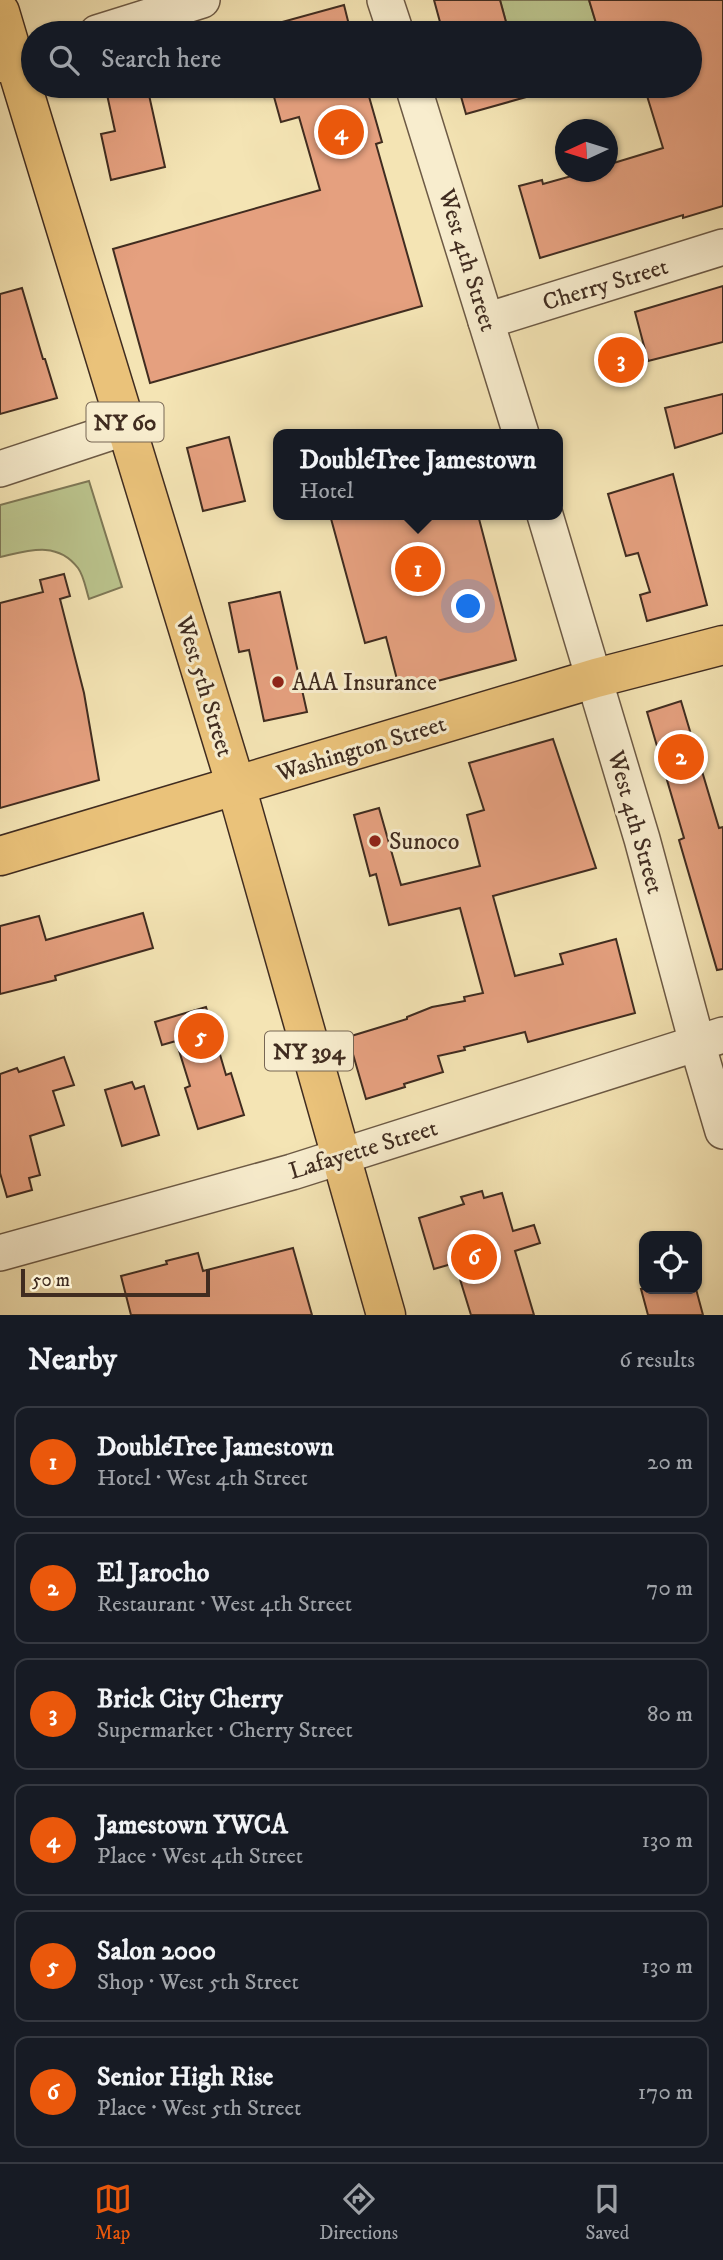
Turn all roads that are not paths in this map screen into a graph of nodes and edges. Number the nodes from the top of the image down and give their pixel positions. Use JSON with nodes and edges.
{"nodes":[{"id":1,"x":202,"y":0,"type":"edge"},
{"id":2,"x":385,"y":0,"type":"edge"},
{"id":3,"x":0,"y":12,"type":"edge"},
{"id":4,"x":135,"y":21,"type":"edge"},
{"id":5,"x":392,"y":21,"type":"edge"},
{"id":6,"x":16,"y":59,"type":"edge"},
{"id":7,"x":28,"y":98,"type":"edge"},
{"id":8,"x":417,"y":98,"type":"edge"},
{"id":9,"x":723,"y":247,"type":"edge"},
{"id":10,"x":486,"y":321,"type":"junction"},
{"id":11,"x":127,"y":427,"type":"junction"},
{"id":12,"x":519,"y":429,"type":"edge"},
{"id":13,"x":0,"y":468,"type":"edge"},
{"id":14,"x":547,"y":520,"type":"edge"},
{"id":15,"x":723,"y":645,"type":"edge"},
{"id":16,"x":596,"y":678,"type":"junction"},
{"id":17,"x":236,"y":786,"type":"junction"},
{"id":18,"x":0,"y":856,"type":"edge"},
{"id":19,"x":710,"y":1039,"type":"edge"},
{"id":20,"x":723,"y":1131,"type":"edge"},
{"id":21,"x":339,"y":1157,"type":"junction"},
{"id":22,"x":0,"y":1253,"type":"edge"},
{"id":23,"x":386,"y":1315,"type":"edge"}],
"edges":[{"from":1,"to":4,"type":"street"},
{"from":2,"to":5,"type":"street"},
{"from":3,"to":6,"type":"main road","name":"West 5th Street"},
{"from":7,"to":11,"type":"main road","name":"West 5th Street","number":"NY 60"},
{"from":8,"to":10,"type":"street","name":"West 4th Street"},
{"from":9,"to":10,"type":"street","name":"Cherry Street"},
{"from":10,"to":12,"type":"street","name":"West 4th Street"},
{"from":11,"to":13,"type":"street"},
{"from":11,"to":17,"type":"main road","name":"West 5th Street","number":"NY 60"},
{"from":14,"to":16,"type":"street","name":"West 4th Street"},
{"from":15,"to":16,"type":"main road","name":"Washington Street"},
{"from":16,"to":17,"type":"main road","name":"Washington Street"},
{"from":16,"to":19,"type":"street","name":"West 4th Street"},
{"from":17,"to":18,"type":"main road","name":"Washington Street"},
{"from":17,"to":21,"type":"main road","name":"West 5th Street","number":"NY 394"},
{"from":19,"to":20,"type":"street","name":"West 4th Street"},
{"from":19,"to":21,"type":"street","name":"Lafayette Street"},
{"from":21,"to":22,"type":"street","name":"Lafayette Street"},
{"from":21,"to":23,"type":"main road","name":"West 5th Street","number":"NY 394"}]}
